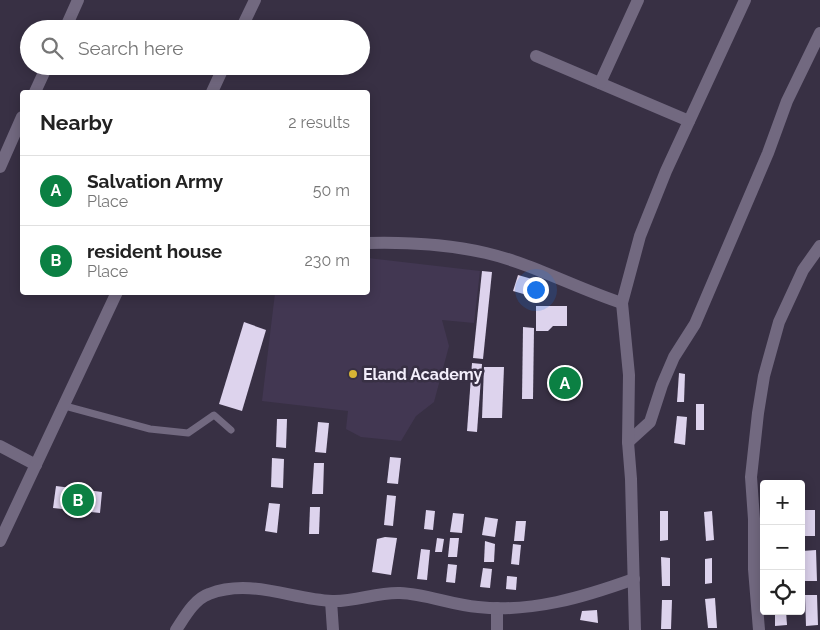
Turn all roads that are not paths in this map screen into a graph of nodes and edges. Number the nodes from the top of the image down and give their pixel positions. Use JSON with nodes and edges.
{"nodes":[{"id":1,"x":78,"y":0,"type":"edge"},
{"id":2,"x":255,"y":0,"type":"edge"},
{"id":3,"x":638,"y":0,"type":"edge"},
{"id":4,"x":745,"y":0,"type":"edge"},
{"id":5,"x":69,"y":20,"type":"edge"},
{"id":6,"x":246,"y":20,"type":"edge"},
{"id":7,"x":820,"y":33,"type":"edge"},
{"id":8,"x":536,"y":56,"type":"dead end"},
{"id":9,"x":43,"y":75,"type":"edge"},
{"id":10,"x":220,"y":75,"type":"edge"},
{"id":11,"x":600,"y":83,"type":"junction"},
{"id":12,"x":36,"y":90,"type":"edge"},
{"id":13,"x":213,"y":90,"type":"edge"},
{"id":14,"x":689,"y":121,"type":"junction"},
{"id":15,"x":20,"y":124,"type":"edge"},
{"id":16,"x":0,"y":168,"type":"edge"},
{"id":17,"x":370,"y":243,"type":"edge"},
{"id":18,"x":820,"y":246,"type":"edge"},
{"id":19,"x":116,"y":295,"type":"edge"},
{"id":20,"x":622,"y":304,"type":"junction"},
{"id":21,"x":64,"y":406,"type":"junction"},
{"id":22,"x":231,"y":430,"type":"dead end"},
{"id":23,"x":628,"y":442,"type":"junction"},
{"id":24,"x":0,"y":446,"type":"edge"},
{"id":25,"x":36,"y":465,"type":"junction"},
{"id":26,"x":0,"y":541,"type":"edge"},
{"id":27,"x":634,"y":579,"type":"junction"},
{"id":28,"x":331,"y":601,"type":"junction"},
{"id":29,"x":497,"y":608,"type":"junction"},
{"id":30,"x":176,"y":630,"type":"edge"},
{"id":31,"x":333,"y":630,"type":"edge"},
{"id":32,"x":498,"y":630,"type":"edge"},
{"id":33,"x":636,"y":630,"type":"edge"},
{"id":34,"x":759,"y":630,"type":"edge"}],
"edges":[{"from":1,"to":5,"type":"street"},
{"from":2,"to":6,"type":"street"},
{"from":3,"to":11,"type":"street"},
{"from":4,"to":14,"type":"street"},
{"from":7,"to":23,"type":"street"},
{"from":8,"to":11,"type":"street"},
{"from":9,"to":12,"type":"street"},
{"from":10,"to":13,"type":"street"},
{"from":11,"to":14,"type":"street"},
{"from":14,"to":20,"type":"street"},
{"from":15,"to":16,"type":"street"},
{"from":17,"to":20,"type":"street"},
{"from":18,"to":34,"type":"street"},
{"from":19,"to":21,"type":"street"},
{"from":20,"to":23,"type":"street"},
{"from":21,"to":22,"type":"lane"},
{"from":21,"to":25,"type":"street"},
{"from":23,"to":27,"type":"street"},
{"from":24,"to":25,"type":"street"},
{"from":25,"to":26,"type":"street"},
{"from":27,"to":29,"type":"street"},
{"from":27,"to":33,"type":"street"},
{"from":28,"to":29,"type":"street"},
{"from":28,"to":30,"type":"street"},
{"from":28,"to":31,"type":"street"},
{"from":29,"to":32,"type":"street"}]}
